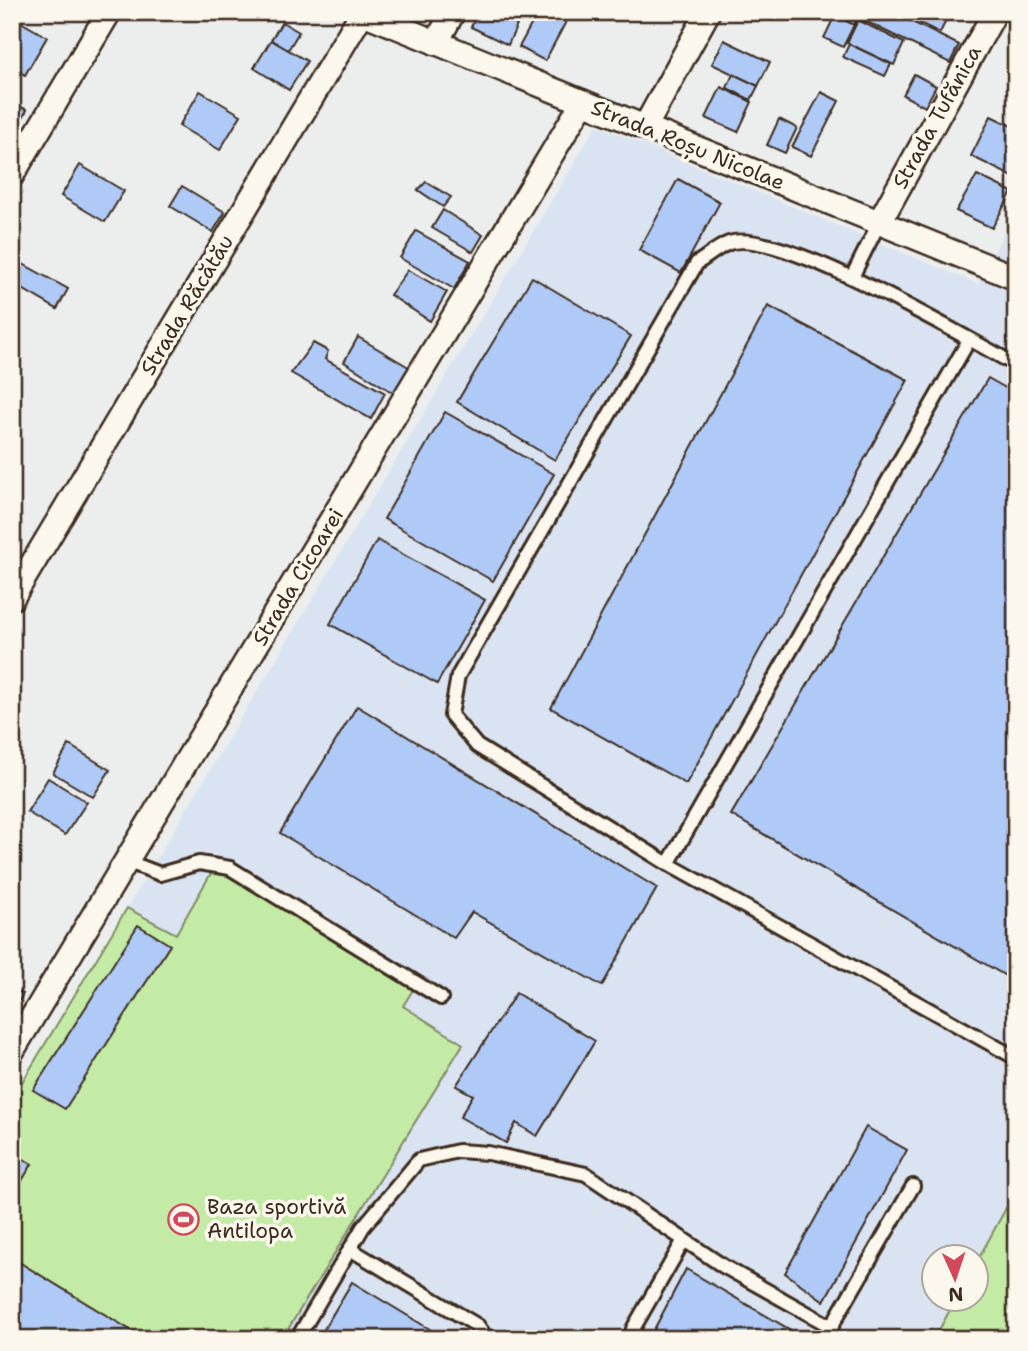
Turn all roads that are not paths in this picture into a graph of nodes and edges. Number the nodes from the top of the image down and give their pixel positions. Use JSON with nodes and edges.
{"nodes":[{"id":1,"x":109,"y":12,"type":"edge"},
{"id":2,"x":361,"y":12,"type":"edge"},
{"id":3,"x":453,"y":12,"type":"edge"},
{"id":4,"x":708,"y":12,"type":"edge"},
{"id":5,"x":995,"y":12,"type":"edge"},
{"id":6,"x":436,"y":43,"type":"junction"},
{"id":7,"x":583,"y":102,"type":"junction"},
{"id":8,"x":645,"y":127,"type":"junction"},
{"id":9,"x":12,"y":175,"type":"edge"},
{"id":10,"x":879,"y":223,"type":"junction"},
{"id":11,"x":852,"y":277,"type":"junction"},
{"id":12,"x":1016,"y":278,"type":"edge"},
{"id":13,"x":969,"y":341,"type":"junction"},
{"id":14,"x":1016,"y":365,"type":"edge"},
{"id":15,"x":12,"y":598,"type":"edge"},
{"id":16,"x":126,"y":862,"type":"junction"},
{"id":17,"x":668,"y":864,"type":"junction"},
{"id":18,"x":441,"y":998,"type":"dead end"},
{"id":19,"x":12,"y":1051,"type":"edge"},
{"id":20,"x":1016,"y":1058,"type":"edge"},
{"id":21,"x":913,"y":1186,"type":"dead end"},
{"id":22,"x":684,"y":1240,"type":"junction"},
{"id":23,"x":350,"y":1249,"type":"junction"},
{"id":24,"x":832,"y":1327,"type":"junction"},
{"id":25,"x":297,"y":1339,"type":"edge"},
{"id":26,"x":487,"y":1339,"type":"edge"},
{"id":27,"x":631,"y":1339,"type":"edge"},
{"id":28,"x":824,"y":1339,"type":"edge"}],
"edges":[{"from":1,"to":9,"type":"street"},
{"from":2,"to":6,"type":"street","name":"Strada Roșu Nicolae"},
{"from":2,"to":15,"type":"street","name":"Strada Răcătău"},
{"from":3,"to":6,"type":"street"},
{"from":4,"to":8,"type":"street"},
{"from":5,"to":10,"type":"street","name":"Strada Tufănica"},
{"from":6,"to":7,"type":"street","name":"Strada Roșu Nicolae"},
{"from":7,"to":8,"type":"street","name":"Strada Roșu Nicolae"},
{"from":7,"to":16,"type":"street","name":"Strada Cicoarei"},
{"from":8,"to":10,"type":"street","name":"Strada Roșu Nicolae"},
{"from":10,"to":11,"type":"lane"},
{"from":10,"to":12,"type":"street","name":"Strada Roșu Nicolae"},
{"from":11,"to":13,"type":"lane"},
{"from":11,"to":17,"type":"lane"},
{"from":13,"to":14,"type":"lane"},
{"from":13,"to":17,"type":"lane"},
{"from":16,"to":18,"type":"lane"},
{"from":16,"to":19,"type":"street","name":"Strada Cicoarei"},
{"from":17,"to":20,"type":"lane"},
{"from":21,"to":24,"type":"lane"},
{"from":22,"to":23,"type":"lane"},
{"from":22,"to":24,"type":"lane"},
{"from":22,"to":27,"type":"lane"},
{"from":23,"to":25,"type":"lane"},
{"from":23,"to":26,"type":"lane"},
{"from":24,"to":28,"type":"lane"}]}
